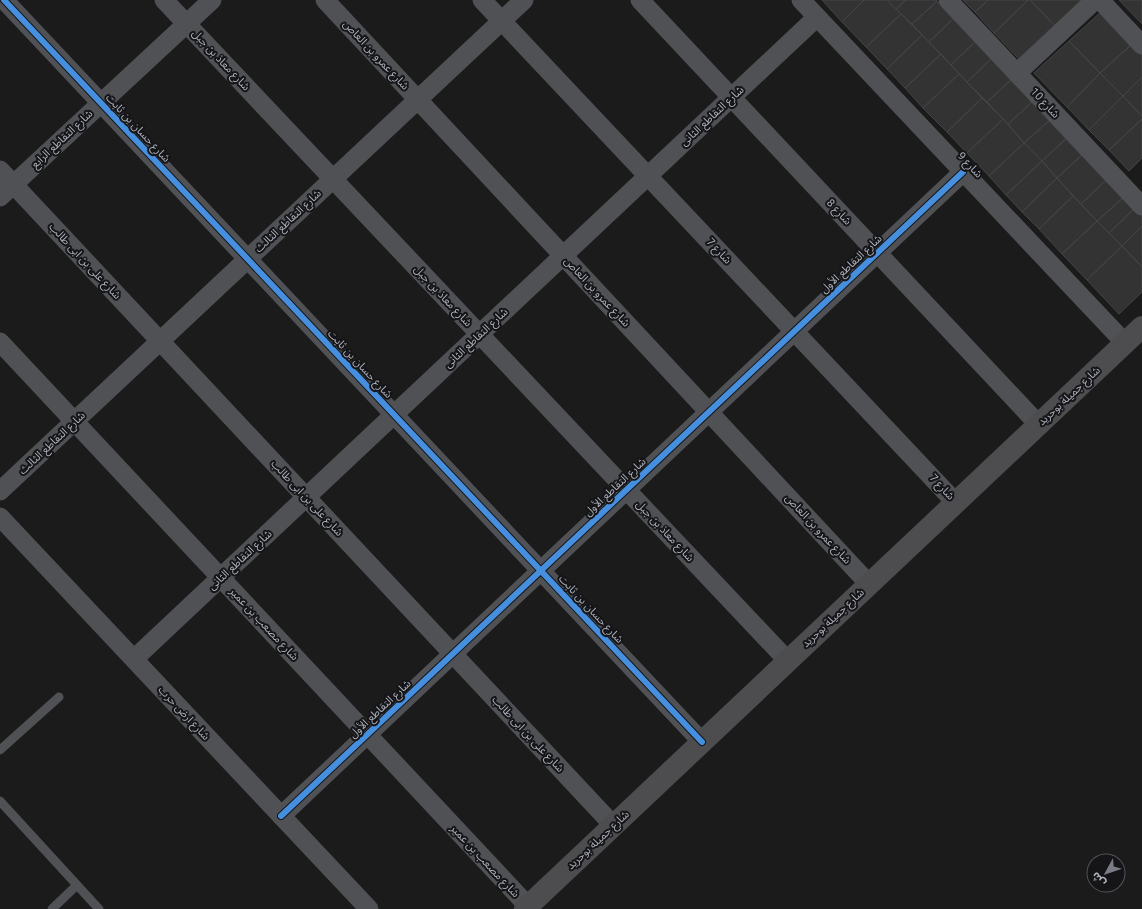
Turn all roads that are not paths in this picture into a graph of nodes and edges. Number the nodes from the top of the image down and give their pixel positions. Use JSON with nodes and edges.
{"nodes":[{"id":1,"x":4,"y":0,"type":"edge"},
{"id":2,"x":164,"y":0,"type":"edge"},
{"id":3,"x":212,"y":0,"type":"edge"},
{"id":4,"x":325,"y":0,"type":"edge"},
{"id":5,"x":482,"y":0,"type":"edge"},
{"id":6,"x":524,"y":0,"type":"edge"},
{"id":7,"x":640,"y":0,"type":"edge"},
{"id":8,"x":801,"y":0,"type":"edge"},
{"id":9,"x":948,"y":0,"type":"edge"},
{"id":10,"x":1095,"y":0,"type":"edge"},
{"id":11,"x":1100,"y":0,"type":"edge"},
{"id":12,"x":817,"y":17,"type":"junction"},
{"id":13,"x":502,"y":21,"type":"junction"},
{"id":14,"x":186,"y":23,"type":"junction"},
{"id":15,"x":1142,"y":45,"type":"edge"},
{"id":16,"x":1017,"y":73,"type":"junction"},
{"id":17,"x":731,"y":97,"type":"junction"},
{"id":18,"x":418,"y":100,"type":"junction"},
{"id":19,"x":101,"y":103,"type":"junction"},
{"id":20,"x":0,"y":170,"type":"edge"},
{"id":21,"x":963,"y":172,"type":"junction"},
{"id":22,"x":648,"y":176,"type":"junction"},
{"id":23,"x":333,"y":179,"type":"junction"},
{"id":24,"x":7,"y":190,"type":"edge"},
{"id":25,"x":1142,"y":206,"type":"edge"},
{"id":26,"x":877,"y":253,"type":"junction"},
{"id":27,"x":563,"y":256,"type":"junction"},
{"id":28,"x":248,"y":259,"type":"junction"},
{"id":29,"x":1142,"y":327,"type":"edge"},
{"id":30,"x":795,"y":331,"type":"junction"},
{"id":31,"x":480,"y":334,"type":"junction"},
{"id":32,"x":160,"y":341,"type":"junction"},
{"id":33,"x":0,"y":342,"type":"edge"},
{"id":34,"x":1125,"y":343,"type":"junction"},
{"id":35,"x":709,"y":412,"type":"junction"},
{"id":36,"x":394,"y":415,"type":"junction"},
{"id":37,"x":74,"y":422,"type":"junction"},
{"id":38,"x":1039,"y":425,"type":"junction"},
{"id":39,"x":626,"y":490,"type":"junction"},
{"id":40,"x":0,"y":491,"type":"edge"},
{"id":41,"x":307,"y":497,"type":"junction"},
{"id":42,"x":956,"y":503,"type":"junction"},
{"id":43,"x":0,"y":517,"type":"edge"},
{"id":44,"x":541,"y":571,"type":"junction"},
{"id":45,"x":220,"y":578,"type":"junction"},
{"id":46,"x":869,"y":584,"type":"junction"},
{"id":47,"x":453,"y":654,"type":"junction"},
{"id":48,"x":134,"y":659,"type":"junction"},
{"id":49,"x":788,"y":661,"type":"junction"},
{"id":50,"x":59,"y":697,"type":"dead end"},
{"id":51,"x":367,"y":735,"type":"junction"},
{"id":52,"x":702,"y":742,"type":"junction"},
{"id":53,"x":0,"y":750,"type":"edge"},
{"id":54,"x":0,"y":801,"type":"edge"},
{"id":55,"x":281,"y":816,"type":"junction"},
{"id":56,"x":613,"y":825,"type":"junction"},
{"id":57,"x":78,"y":885,"type":"junction"},
{"id":58,"x":526,"y":908,"type":"edge"},
{"id":59,"x":52,"y":909,"type":"edge"},
{"id":60,"x":100,"y":909,"type":"edge"},
{"id":61,"x":369,"y":909,"type":"edge"}],
"edges":[{"from":1,"to":19,"type":"street","name":"شارع حسان بن ثابت"},
{"from":2,"to":14,"type":"street","name":"شارع معاذ بن جبل"},
{"from":3,"to":14,"type":"street","name":"شارع التقاطع الرابع"},
{"from":4,"to":18,"type":"street","name":"شارع عمرو بن العاص"},
{"from":5,"to":13,"type":"street","name":"شارع 7"},
{"from":6,"to":13,"type":"street","name":"شارع التقاطع الثالث"},
{"from":7,"to":17,"type":"street","name":"شارع 8"},
{"from":8,"to":12,"type":"street","name":"شارع 9"},
{"from":9,"to":16,"type":"street","name":"شارع 10"},
{"from":10,"to":16,"type":"street"},
{"from":11,"to":15,"type":"street"},
{"from":12,"to":17,"type":"street","name":"شارع التقاطع الثانى"},
{"from":12,"to":21,"type":"street","name":"شارع 9"},
{"from":13,"to":18,"type":"street","name":"شارع التقاطع الثالث"},
{"from":13,"to":22,"type":"street","name":"شارع 7"},
{"from":14,"to":19,"type":"street","name":"شارع التقاطع الرابع"},
{"from":14,"to":23,"type":"street","name":"شارع معاذ بن جبل"},
{"from":16,"to":25,"type":"street","name":"شارع 10"},
{"from":17,"to":22,"type":"street","name":"شارع التقاطع الثانى"},
{"from":17,"to":26,"type":"street","name":"شارع 8"},
{"from":18,"to":23,"type":"street","name":"شارع التقاطع الثالث"},
{"from":18,"to":27,"type":"street","name":"شارع عمرو بن العاص"},
{"from":19,"to":24,"type":"street","name":"شارع التقاطع الرابع"},
{"from":19,"to":28,"type":"street","name":"شارع حسان بن ثابت"},
{"from":20,"to":24,"type":"street","name":"شارع على بن ابى طالب"},
{"from":21,"to":26,"type":"street","name":"شارع التقاطع الأول"},
{"from":21,"to":34,"type":"street","name":"شارع 9"},
{"from":22,"to":27,"type":"street","name":"شارع التقاطع الثانى"},
{"from":22,"to":30,"type":"street","name":"شارع 7"},
{"from":23,"to":28,"type":"street","name":"شارع التقاطع الثالث"},
{"from":23,"to":31,"type":"street","name":"شارع معاذ بن جبل"},
{"from":24,"to":32,"type":"street","name":"شارع على بن ابى طالب"},
{"from":26,"to":30,"type":"street","name":"شارع التقاطع الأول"},
{"from":26,"to":38,"type":"street","name":"شارع 8"},
{"from":27,"to":31,"type":"street","name":"شارع التقاطع الثانى"},
{"from":27,"to":35,"type":"street","name":"شارع عمرو بن العاص"},
{"from":28,"to":32,"type":"street","name":"شارع التقاطع الثالث"},
{"from":28,"to":36,"type":"street","name":"شارع حسان بن ثابت"},
{"from":29,"to":34,"type":"main road","name":"شارع جميلة بوحريد"},
{"from":30,"to":35,"type":"street","name":"شارع التقاطع الأول"},
{"from":30,"to":42,"type":"street","name":"شارع 7"},
{"from":31,"to":36,"type":"street","name":"شارع التقاطع الثانى"},
{"from":31,"to":39,"type":"street","name":"شارع معاذ بن جبل"},
{"from":32,"to":37,"type":"street","name":"شارع التقاطع الثالث"},
{"from":32,"to":41,"type":"street","name":"شارع على بن ابى طالب"},
{"from":33,"to":37,"type":"street","name":"شارع مصعب بن عمير"},
{"from":34,"to":38,"type":"main road","name":"شارع جميلة بوحريد"},
{"from":35,"to":39,"type":"street","name":"شارع التقاطع الأول"},
{"from":35,"to":46,"type":"street","name":"شارع عمرو بن العاص"},
{"from":36,"to":41,"type":"street","name":"شارع التقاطع الثانى"},
{"from":36,"to":44,"type":"street","name":"شارع حسان بن ثابت"},
{"from":37,"to":40,"type":"street","name":"شارع التقاطع الثالث"},
{"from":37,"to":45,"type":"street","name":"شارع مصعب بن عمير"},
{"from":38,"to":42,"type":"main road","name":"شارع جميلة بوحريد"},
{"from":39,"to":44,"type":"street","name":"شارع التقاطع الأول"},
{"from":39,"to":49,"type":"street","name":"شارع معاذ بن جبل"},
{"from":41,"to":45,"type":"street","name":"شارع التقاطع الثانى"},
{"from":41,"to":47,"type":"street","name":"شارع على بن ابى طالب"},
{"from":42,"to":46,"type":"main road","name":"شارع جميلة بوحريد"},
{"from":43,"to":48,"type":"street","name":"شارع ارض حرب"},
{"from":44,"to":47,"type":"street","name":"شارع التقاطع الأول"},
{"from":44,"to":52,"type":"street","name":"شارع حسان بن ثابت"},
{"from":45,"to":48,"type":"street","name":"شارع التقاطع الثانى"},
{"from":45,"to":51,"type":"street","name":"شارع مصعب بن عمير"},
{"from":46,"to":49,"type":"main road","name":"شارع جميلة بوحريد"},
{"from":47,"to":51,"type":"street","name":"شارع التقاطع الأول"},
{"from":47,"to":56,"type":"street","name":"شارع على بن ابى طالب"},
{"from":48,"to":55,"type":"street","name":"شارع ارض حرب"},
{"from":49,"to":52,"type":"main road","name":"شارع جميلة بوحريد"},
{"from":50,"to":53,"type":"lane"},
{"from":51,"to":55,"type":"street","name":"شارع التقاطع الأول"},
{"from":51,"to":58,"type":"street","name":"شارع مصعب بن عمير"},
{"from":52,"to":56,"type":"main road","name":"شارع جميلة بوحريد"},
{"from":54,"to":57,"type":"lane"},
{"from":55,"to":61,"type":"street","name":"شارع ارض حرب"},
{"from":56,"to":58,"type":"main road","name":"شارع جميلة بوحريد"},
{"from":57,"to":59,"type":"lane"},
{"from":57,"to":60,"type":"lane"}]}
